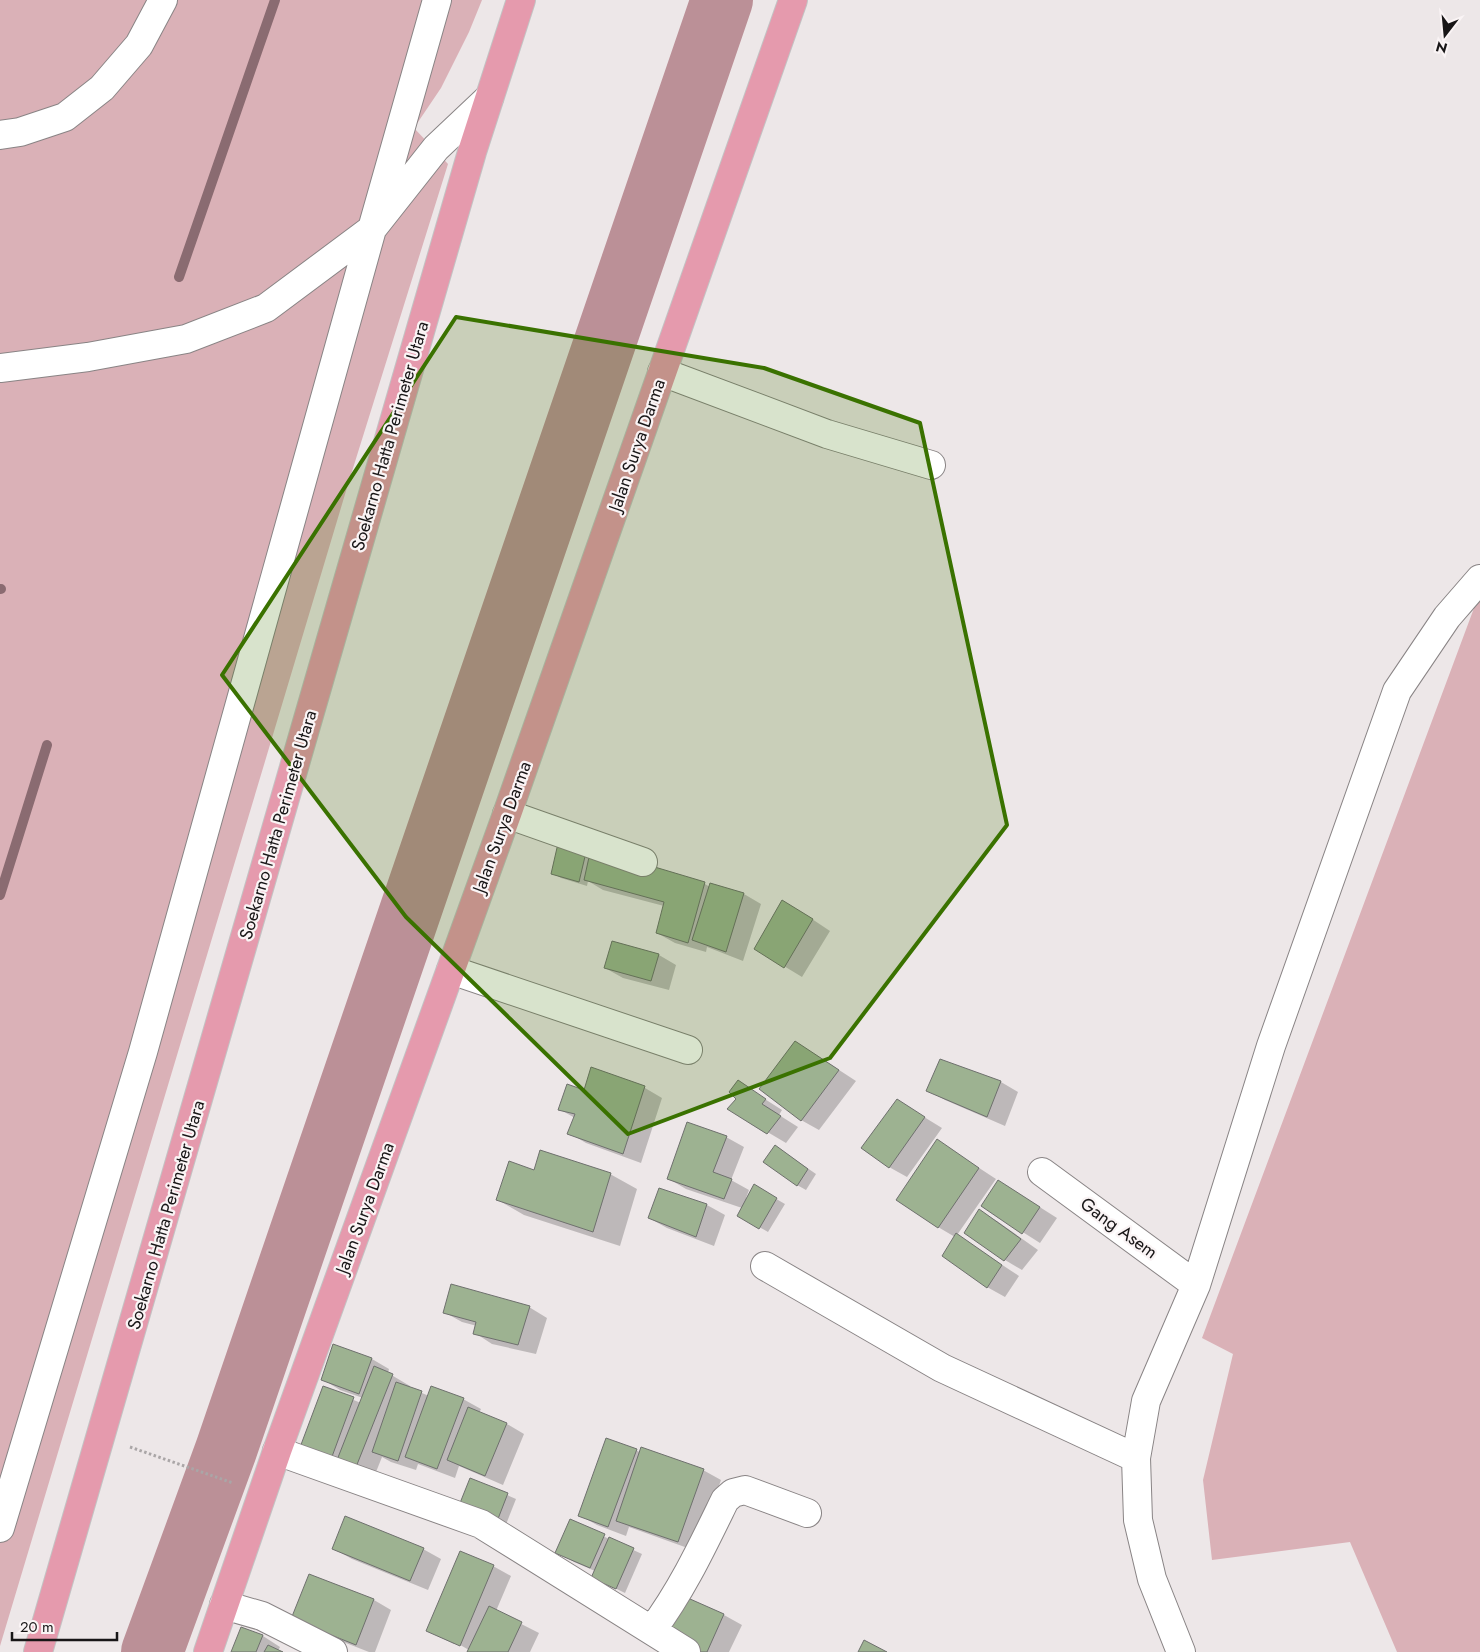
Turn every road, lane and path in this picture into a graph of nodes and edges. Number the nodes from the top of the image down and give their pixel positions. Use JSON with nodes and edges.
{"nodes":[{"id":1,"x":164,"y":0,"type":"edge"},
{"id":2,"x":437,"y":0,"type":"edge"},
{"id":3,"x":521,"y":0,"type":"edge"},
{"id":4,"x":793,"y":0,"type":"edge"},
{"id":5,"x":489,"y":98,"type":"junction"},
{"id":6,"x":0,"y":135,"type":"edge"},
{"id":7,"x":372,"y":229,"type":"junction"},
{"id":8,"x":0,"y":368,"type":"edge"},
{"id":9,"x":662,"y":372,"type":"junction"},
{"id":10,"x":931,"y":465,"type":"dead end"},
{"id":11,"x":1480,"y":579,"type":"edge"},
{"id":12,"x":507,"y":814,"type":"junction"},
{"id":13,"x":643,"y":862,"type":"dead end"},
{"id":14,"x":451,"y":970,"type":"junction"},
{"id":15,"x":688,"y":1050,"type":"dead end"},
{"id":16,"x":1042,"y":1172,"type":"dead end"},
{"id":17,"x":765,"y":1266,"type":"dead end"},
{"id":18,"x":1196,"y":1285,"type":"junction"},
{"id":19,"x":102,"y":1437,"type":"junction"},
{"id":20,"x":277,"y":1451,"type":"junction"},
{"id":21,"x":1136,"y":1458,"type":"junction"},
{"id":22,"x":235,"y":1484,"type":"dead end"},
{"id":23,"x":807,"y":1514,"type":"dead end"},
{"id":24,"x":0,"y":1528,"type":"edge"},
{"id":25,"x":224,"y":1605,"type":"junction"},
{"id":26,"x":652,"y":1630,"type":"junction"},
{"id":27,"x":38,"y":1652,"type":"edge"},
{"id":28,"x":208,"y":1652,"type":"edge"},
{"id":29,"x":334,"y":1652,"type":"edge"},
{"id":30,"x":686,"y":1652,"type":"edge"},
{"id":31,"x":1181,"y":1652,"type":"edge"}],
"edges":[{"from":1,"to":6,"type":"street"},
{"from":2,"to":7,"type":"street"},
{"from":3,"to":5,"type":"main road","name":"Soekarno Hatta Perimeter Utara"},
{"from":4,"to":9,"type":"main road","name":"Jalan Surya Darma"},
{"from":5,"to":7,"type":"street"},
{"from":5,"to":19,"type":"main road","name":"Soekarno Hatta Perimeter Utara"},
{"from":7,"to":8,"type":"street"},
{"from":7,"to":24,"type":"street"},
{"from":9,"to":10,"type":"street"},
{"from":9,"to":12,"type":"main road","name":"Jalan Surya Darma"},
{"from":11,"to":18,"type":"street"},
{"from":12,"to":13,"type":"street"},
{"from":12,"to":14,"type":"main road","name":"Jalan Surya Darma"},
{"from":14,"to":15,"type":"street"},
{"from":14,"to":20,"type":"main road","name":"Jalan Surya Darma"},
{"from":16,"to":18,"type":"street","name":"Gang Asem"},
{"from":17,"to":21,"type":"street"},
{"from":18,"to":21,"type":"street"},
{"from":19,"to":22,"type":"path"},
{"from":19,"to":27,"type":"main road","name":"Soekarno Hatta Perimeter Utara"},
{"from":20,"to":25,"type":"main road","name":"Jalan Surya Darma"},
{"from":20,"to":26,"type":"street"},
{"from":21,"to":31,"type":"street"},
{"from":23,"to":26,"type":"street"},
{"from":25,"to":28,"type":"main road","name":"Jalan Surya Darma"},
{"from":25,"to":29,"type":"street"},
{"from":26,"to":30,"type":"street"}]}
